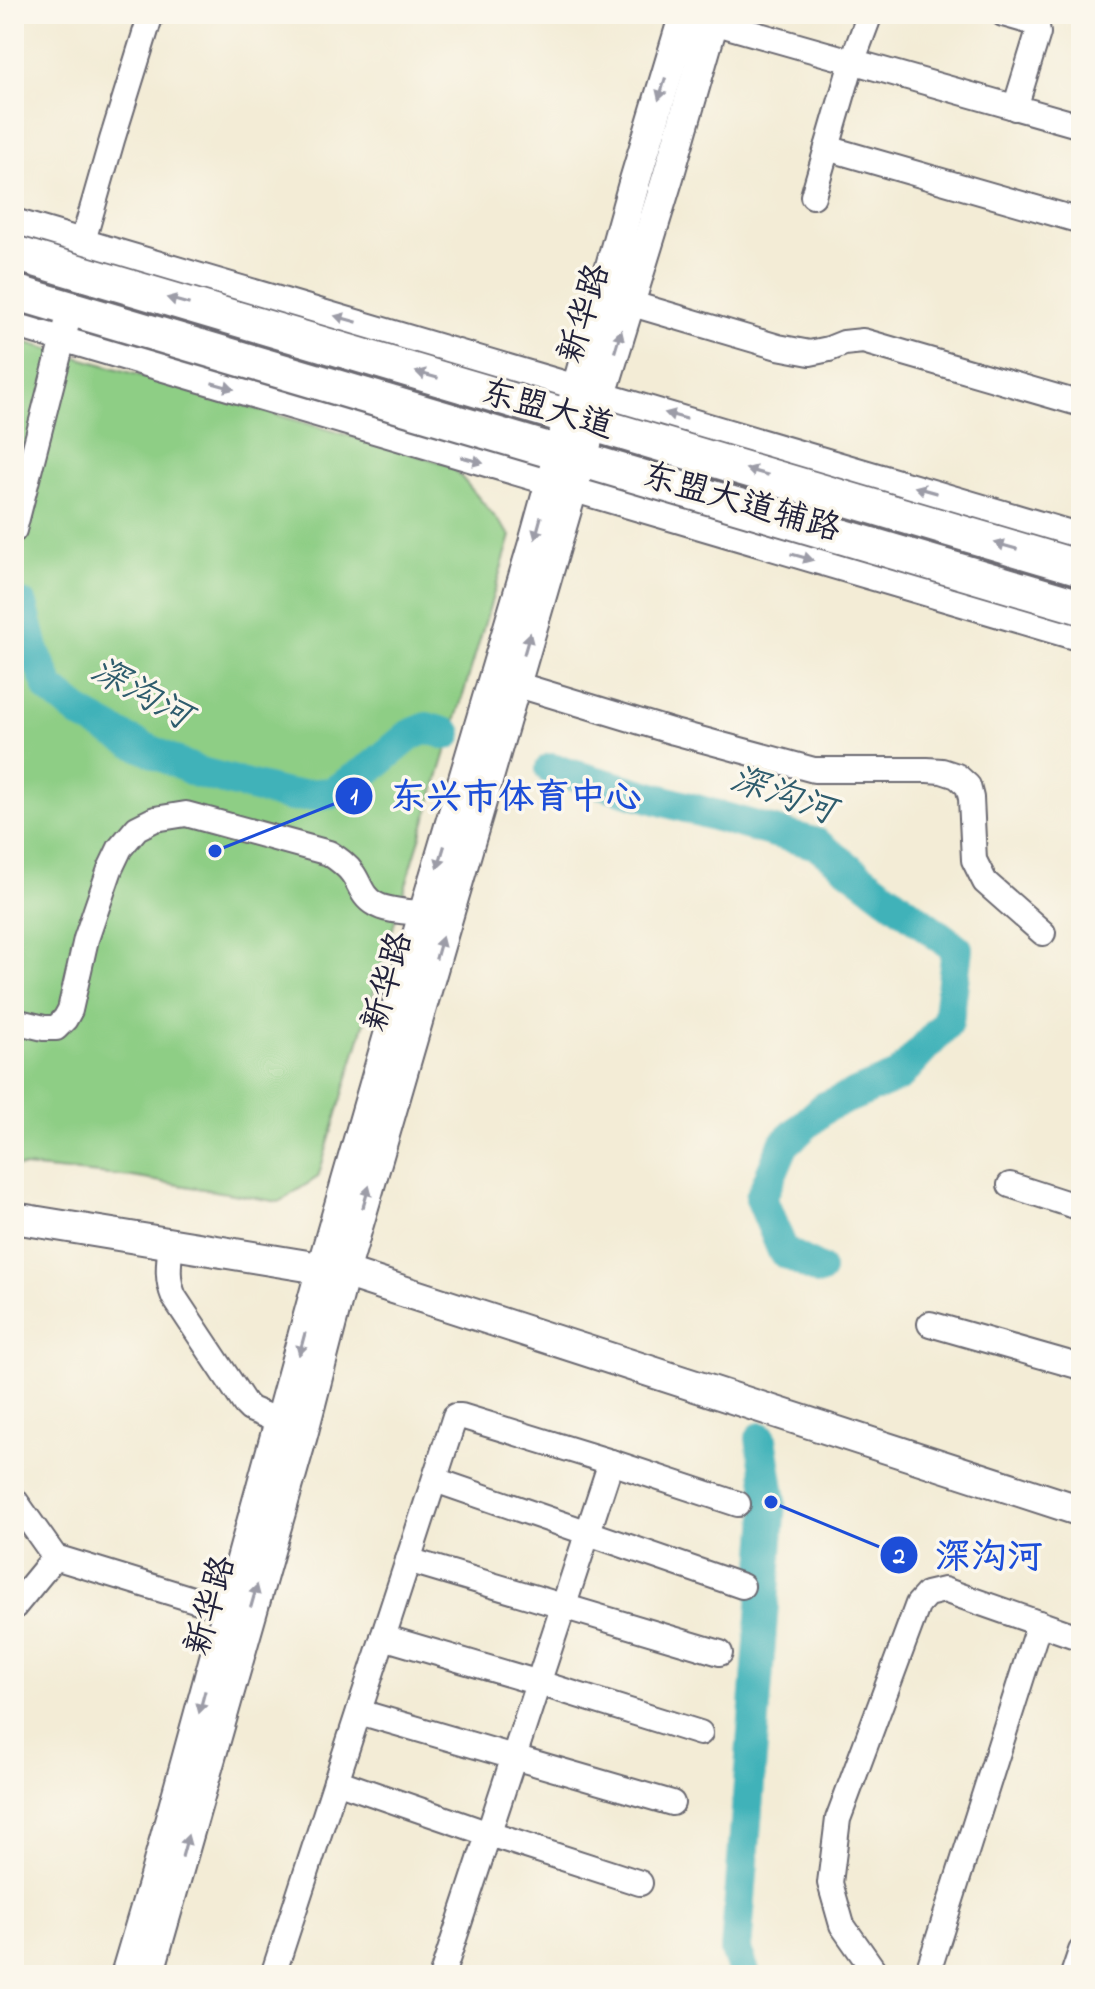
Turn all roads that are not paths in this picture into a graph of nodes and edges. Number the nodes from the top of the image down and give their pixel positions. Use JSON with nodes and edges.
{"nodes":[{"id":1,"x":151,"y":14,"type":"edge"},
{"id":2,"x":870,"y":14,"type":"edge"},
{"id":3,"x":1003,"y":14,"type":"edge"},
{"id":4,"x":704,"y":17,"type":"edge"},
{"id":5,"x":852,"y":62,"type":"junction"},
{"id":6,"x":1015,"y":108,"type":"junction"},
{"id":7,"x":1081,"y":126,"type":"edge"},
{"id":8,"x":827,"y":148,"type":"junction"},
{"id":9,"x":813,"y":196,"type":"dead end"},
{"id":10,"x":14,"y":221,"type":"edge"},
{"id":11,"x":1081,"y":221,"type":"edge"},
{"id":12,"x":83,"y":241,"type":"junction"},
{"id":13,"x":14,"y":253,"type":"edge"},
{"id":14,"x":14,"y":292,"type":"edge"},
{"id":15,"x":629,"y":303,"type":"junction"},
{"id":16,"x":67,"y":324,"type":"junction"},
{"id":17,"x":14,"y":325,"type":"edge"},
{"id":18,"x":1081,"y":404,"type":"edge"},
{"id":19,"x":585,"y":406,"type":"junction"},
{"id":20,"x":566,"y":471,"type":"junction"},
{"id":21,"x":14,"y":530,"type":"edge"},
{"id":22,"x":1081,"y":536,"type":"edge"},
{"id":23,"x":1081,"y":568,"type":"edge"},
{"id":24,"x":1081,"y":607,"type":"edge"},
{"id":25,"x":1081,"y":639,"type":"edge"},
{"id":26,"x":515,"y":684,"type":"junction"},
{"id":27,"x":424,"y":914,"type":"junction"},
{"id":28,"x":1043,"y":933,"type":"dead end"},
{"id":29,"x":14,"y":1021,"type":"edge"},
{"id":30,"x":1010,"y":1185,"type":"dead end"},
{"id":31,"x":1081,"y":1208,"type":"edge"},
{"id":32,"x":14,"y":1218,"type":"edge"},
{"id":33,"x":171,"y":1242,"type":"junction"},
{"id":34,"x":333,"y":1270,"type":"junction"},
{"id":35,"x":930,"y":1324,"type":"dead end"},
{"id":36,"x":1081,"y":1367,"type":"edge"},
{"id":37,"x":281,"y":1422,"type":"junction"},
{"id":38,"x":611,"y":1462,"type":"junction"},
{"id":39,"x":435,"y":1480,"type":"junction"},
{"id":40,"x":14,"y":1499,"type":"edge"},
{"id":41,"x":738,"y":1504,"type":"dead end"},
{"id":42,"x":1081,"y":1511,"type":"edge"},
{"id":43,"x":588,"y":1533,"type":"junction"},
{"id":44,"x":55,"y":1557,"type":"junction"},
{"id":45,"x":408,"y":1560,"type":"junction"},
{"id":46,"x":742,"y":1586,"type":"dead end"},
{"id":47,"x":14,"y":1607,"type":"edge"},
{"id":48,"x":564,"y":1608,"type":"junction"},
{"id":49,"x":228,"y":1610,"type":"junction"},
{"id":50,"x":1039,"y":1623,"type":"junction"},
{"id":51,"x":383,"y":1637,"type":"junction"},
{"id":52,"x":1081,"y":1638,"type":"edge"},
{"id":53,"x":720,"y":1653,"type":"dead end"},
{"id":54,"x":539,"y":1683,"type":"junction"},
{"id":55,"x":359,"y":1712,"type":"junction"},
{"id":56,"x":700,"y":1733,"type":"dead end"},
{"id":57,"x":515,"y":1756,"type":"junction"},
{"id":58,"x":336,"y":1781,"type":"junction"},
{"id":59,"x":672,"y":1803,"type":"dead end"},
{"id":60,"x":489,"y":1834,"type":"junction"},
{"id":61,"x":640,"y":1883,"type":"dead end"},
{"id":62,"x":1081,"y":1951,"type":"edge"},
{"id":63,"x":280,"y":1973,"type":"edge"},
{"id":64,"x":126,"y":1975,"type":"edge"},
{"id":65,"x":148,"y":1975,"type":"edge"},
{"id":66,"x":442,"y":1975,"type":"edge"},
{"id":67,"x":877,"y":1975,"type":"edge"},
{"id":68,"x":927,"y":1975,"type":"edge"},
{"id":69,"x":1073,"y":1975,"type":"edge"}],
"edges":[{"from":1,"to":12,"type":"street"},
{"from":2,"to":5,"type":"street"},
{"from":3,"to":6,"type":"street"},
{"from":4,"to":5,"type":"street"},
{"from":4,"to":15,"type":"main road","name":"新华路"},
{"from":4,"to":19,"type":"main road","name":"新华路","one_way":true},
{"from":5,"to":6,"type":"street"},
{"from":5,"to":8,"type":"street"},
{"from":6,"to":7,"type":"street"},
{"from":8,"to":9,"type":"street"},
{"from":8,"to":11,"type":"street"},
{"from":10,"to":12,"type":"street","name":"东盟大道辅路"},
{"from":19,"to":12,"type":"street","name":"东盟大道辅路","one_way":true},
{"from":19,"to":13,"type":"highway","name":"东盟大道","one_way":true},
{"from":14,"to":16,"type":"highway","name":"东盟大道"},
{"from":15,"to":18,"type":"street"},
{"from":19,"to":15,"type":"main road","name":"新华路","one_way":true},
{"from":16,"to":17,"type":"street"},
{"from":16,"to":20,"type":"highway","name":"东盟大道","one_way":true},
{"from":16,"to":21,"type":"street"},
{"from":19,"to":20,"type":"main road","name":"新华路"},
{"from":22,"to":19,"type":"street","name":"东盟大道辅路","one_way":true},
{"from":23,"to":19,"type":"highway","name":"东盟大道","one_way":true},
{"from":20,"to":24,"type":"highway","name":"东盟大道"},
{"from":20,"to":25,"type":"street","name":"东盟大道辅路","one_way":true},
{"from":26,"to":20,"type":"main road","name":"新华路","one_way":true},
{"from":20,"to":27,"type":"main road","name":"新华路","one_way":true},
{"from":26,"to":28,"type":"street"},
{"from":34,"to":26,"type":"main road","name":"新华路","one_way":true},
{"from":27,"to":29,"type":"street"},
{"from":27,"to":34,"type":"main road","name":"新华路"},
{"from":30,"to":31,"type":"street"},
{"from":32,"to":33,"type":"main road"},
{"from":33,"to":34,"type":"main road"},
{"from":33,"to":37,"type":"street"},
{"from":34,"to":37,"type":"main road","name":"新华路","one_way":true},
{"from":34,"to":42,"type":"main road"},
{"from":65,"to":34,"type":"main road","name":"新华路","one_way":true},
{"from":35,"to":36,"type":"street"},
{"from":37,"to":49,"type":"main road","name":"新华路"},
{"from":38,"to":39,"type":"street"},
{"from":38,"to":41,"type":"street"},
{"from":38,"to":43,"type":"street"},
{"from":39,"to":43,"type":"street"},
{"from":39,"to":45,"type":"street"},
{"from":40,"to":44,"type":"street"},
{"from":43,"to":46,"type":"street"},
{"from":43,"to":48,"type":"street"},
{"from":44,"to":47,"type":"street"},
{"from":44,"to":49,"type":"street"},
{"from":45,"to":48,"type":"street"},
{"from":45,"to":51,"type":"street"},
{"from":48,"to":53,"type":"street"},
{"from":48,"to":54,"type":"street"},
{"from":49,"to":64,"type":"main road","name":"新华路","one_way":true},
{"from":50,"to":52,"type":"street"},
{"from":50,"to":67,"type":"street"},
{"from":50,"to":68,"type":"street"},
{"from":51,"to":54,"type":"street"},
{"from":51,"to":55,"type":"street"},
{"from":54,"to":56,"type":"street"},
{"from":54,"to":57,"type":"street"},
{"from":55,"to":57,"type":"street"},
{"from":55,"to":58,"type":"street"},
{"from":57,"to":59,"type":"street"},
{"from":57,"to":60,"type":"street"},
{"from":58,"to":60,"type":"street"},
{"from":58,"to":63,"type":"street"},
{"from":60,"to":61,"type":"street"},
{"from":60,"to":66,"type":"street"},
{"from":62,"to":69,"type":"street"}]}
